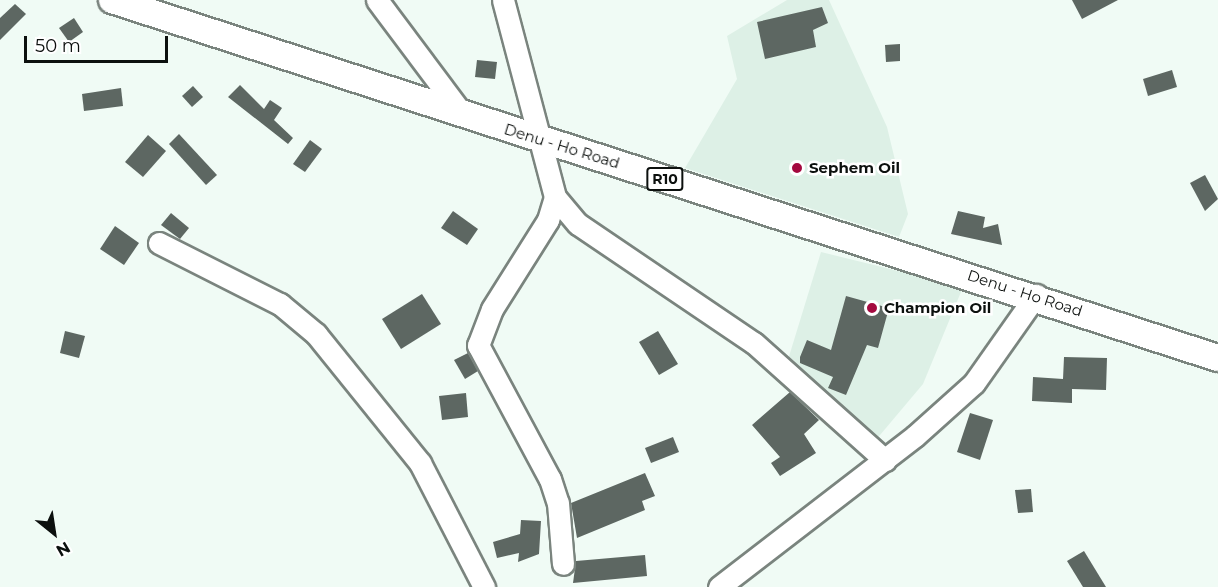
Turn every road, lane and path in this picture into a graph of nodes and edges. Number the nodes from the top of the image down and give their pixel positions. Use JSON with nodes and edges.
{"nodes":[{"id":1,"x":112,"y":0,"type":"edge"},
{"id":2,"x":377,"y":0,"type":"edge"},
{"id":3,"x":503,"y":0,"type":"edge"},
{"id":4,"x":463,"y":115,"type":"junction"},
{"id":5,"x":536,"y":140,"type":"junction"},
{"id":6,"x":555,"y":197,"type":"junction"},
{"id":7,"x":159,"y":243,"type":"dead end"},
{"id":8,"x":1036,"y":295,"type":"junction"},
{"id":9,"x":1218,"y":358,"type":"edge"},
{"id":10,"x":885,"y":460,"type":"junction"},
{"id":11,"x":563,"y":564,"type":"dead end"},
{"id":12,"x":484,"y":587,"type":"edge"},
{"id":13,"x":719,"y":587,"type":"edge"}],
"edges":[{"from":1,"to":4,"type":"main road","name":"Denu - Ho Road","number":"R10"},
{"from":2,"to":4,"type":"street"},
{"from":3,"to":5,"type":"street"},
{"from":4,"to":5,"type":"main road","name":"Denu - Ho Road","number":"R10"},
{"from":5,"to":6,"type":"street"},
{"from":5,"to":8,"type":"main road","name":"Denu - Ho Road","number":"R10"},
{"from":6,"to":10,"type":"street"},
{"from":6,"to":11,"type":"street"},
{"from":7,"to":12,"type":"street"},
{"from":8,"to":9,"type":"main road","name":"Denu - Ho Road","number":"R10"},
{"from":8,"to":10,"type":"street"},
{"from":10,"to":13,"type":"street"}]}
